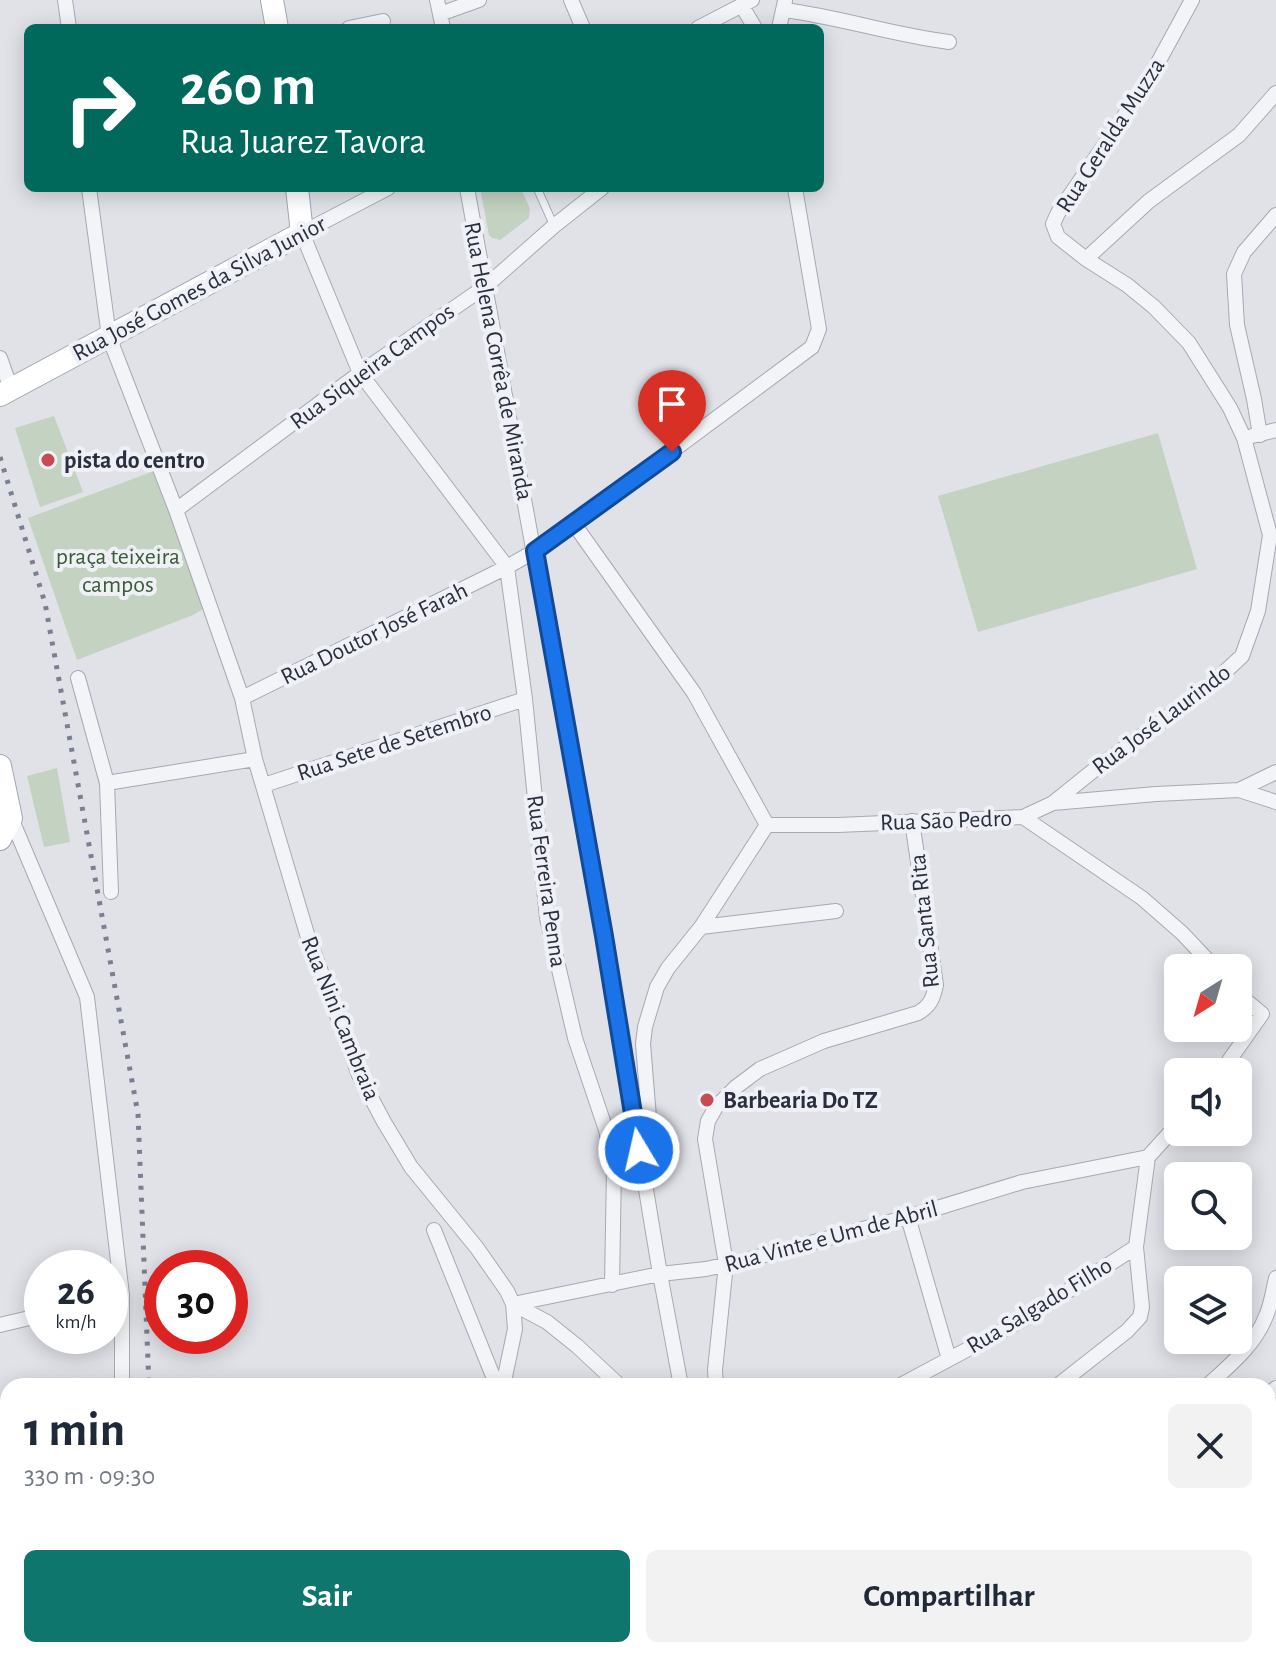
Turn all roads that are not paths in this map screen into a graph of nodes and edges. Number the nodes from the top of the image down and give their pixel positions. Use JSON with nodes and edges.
{"nodes":[{"id":1,"x":65,"y":0,"type":"edge"},
{"id":2,"x":272,"y":0,"type":"edge"},
{"id":3,"x":479,"y":0,"type":"edge"},
{"id":4,"x":571,"y":0,"type":"edge"},
{"id":5,"x":1192,"y":0,"type":"edge"},
{"id":6,"x":747,"y":3,"type":"edge"},
{"id":7,"x":784,"y":5,"type":"edge"},
{"id":8,"x":440,"y":14,"type":"edge"},
{"id":9,"x":383,"y":21,"type":"dead end"},
{"id":10,"x":68,"y":24,"type":"edge"},
{"id":11,"x":276,"y":24,"type":"edge"},
{"id":12,"x":368,"y":24,"type":"edge"},
{"id":13,"x":581,"y":24,"type":"edge"},
{"id":14,"x":706,"y":24,"type":"edge"},
{"id":15,"x":754,"y":24,"type":"edge"},
{"id":16,"x":949,"y":42,"type":"dead end"},
{"id":17,"x":1276,"y":93,"type":"edge"},
{"id":18,"x":90,"y":192,"type":"edge"},
{"id":19,"x":297,"y":192,"type":"edge"},
{"id":20,"x":380,"y":192,"type":"edge"},
{"id":21,"x":468,"y":192,"type":"edge"},
{"id":22,"x":539,"y":192,"type":"edge"},
{"id":23,"x":597,"y":192,"type":"edge"},
{"id":24,"x":796,"y":192,"type":"edge"},
{"id":25,"x":1276,"y":215,"type":"edge"},
{"id":26,"x":554,"y":226,"type":"junction"},
{"id":27,"x":302,"y":233,"type":"junction"},
{"id":28,"x":1086,"y":259,"type":"junction"},
{"id":29,"x":486,"y":286,"type":"junction"},
{"id":30,"x":109,"y":337,"type":"junction"},
{"id":31,"x":0,"y":358,"type":"edge"},
{"id":32,"x":360,"y":373,"type":"junction"},
{"id":33,"x":6,"y":392,"type":"edge"},
{"id":34,"x":1276,"y":430,"type":"edge"},
{"id":35,"x":1260,"y":435,"type":"junction"},
{"id":36,"x":1244,"y":438,"type":"junction"},
{"id":37,"x":176,"y":510,"type":"junction"},
{"id":38,"x":574,"y":524,"type":"junction"},
{"id":39,"x":535,"y":551,"type":"junction"},
{"id":40,"x":507,"y":567,"type":"junction"},
{"id":41,"x":78,"y":678,"type":"dead end"},
{"id":42,"x":242,"y":698,"type":"junction"},
{"id":43,"x":525,"y":699,"type":"junction"},
{"id":44,"x":255,"y":759,"type":"junction"},
{"id":45,"x":0,"y":766,"type":"edge"},
{"id":46,"x":1276,"y":772,"type":"edge"},
{"id":47,"x":107,"y":783,"type":"junction"},
{"id":48,"x":264,"y":785,"type":"junction"},
{"id":49,"x":1239,"y":790,"type":"junction"},
{"id":50,"x":1276,"y":802,"type":"edge"},
{"id":51,"x":1053,"y":803,"type":"junction"},
{"id":52,"x":1023,"y":817,"type":"junction"},
{"id":53,"x":11,"y":818,"type":"junction"},
{"id":54,"x":912,"y":821,"type":"junction"},
{"id":55,"x":767,"y":825,"type":"junction"},
{"id":56,"x":0,"y":839,"type":"edge"},
{"id":57,"x":111,"y":892,"type":"dead end"},
{"id":58,"x":836,"y":911,"type":"dead end"},
{"id":59,"x":701,"y":927,"type":"junction"},
{"id":60,"x":1202,"y":954,"type":"edge"},
{"id":61,"x":1252,"y":1003,"type":"edge"},
{"id":62,"x":1269,"y":1014,"type":"edge"},
{"id":63,"x":1233,"y":1058,"type":"edge"},
{"id":64,"x":1164,"y":1139,"type":"edge"},
{"id":65,"x":639,"y":1150,"type":"junction"},
{"id":66,"x":1148,"y":1157,"type":"junction"},
{"id":67,"x":908,"y":1217,"type":"junction"},
{"id":68,"x":434,"y":1230,"type":"dead end"},
{"id":69,"x":1136,"y":1247,"type":"junction"},
{"id":70,"x":112,"y":1250,"type":"edge"},
{"id":71,"x":726,"y":1264,"type":"junction"},
{"id":72,"x":660,"y":1274,"type":"junction"},
{"id":73,"x":1276,"y":1278,"type":"edge"},
{"id":74,"x":612,"y":1285,"type":"junction"},
{"id":75,"x":513,"y":1304,"type":"junction"},
{"id":76,"x":24,"y":1319,"type":"edge"},
{"id":77,"x":0,"y":1325,"type":"edge"},
{"id":78,"x":120,"y":1354,"type":"edge"},
{"id":79,"x":949,"y":1359,"type":"junction"},
{"id":80,"x":121,"y":1378,"type":"edge"},
{"id":81,"x":494,"y":1378,"type":"edge"},
{"id":82,"x":505,"y":1378,"type":"edge"},
{"id":83,"x":611,"y":1378,"type":"edge"},
{"id":84,"x":680,"y":1378,"type":"edge"},
{"id":85,"x":716,"y":1378,"type":"edge"},
{"id":86,"x":914,"y":1378,"type":"edge"},
{"id":87,"x":1067,"y":1378,"type":"edge"},
{"id":88,"x":1216,"y":1378,"type":"edge"}],
"edges":[{"from":1,"to":10,"type":"street"},
{"from":2,"to":11,"type":"main road"},
{"from":3,"to":8,"type":"street"},
{"from":4,"to":13,"type":"street"},
{"from":5,"to":28,"type":"street","name":"Rua Geralda Muzza"},
{"from":6,"to":14,"type":"street"},
{"from":6,"to":15,"type":"street"},
{"from":7,"to":16,"type":"street"},
{"from":9,"to":12,"type":"street"},
{"from":17,"to":28,"type":"street"},
{"from":18,"to":30,"type":"street","name":"Rua Nini Cambraia"},
{"from":19,"to":27,"type":"main road"},
{"from":20,"to":27,"type":"street","name":"Rua José Gomes da Silva Junior"},
{"from":21,"to":29,"type":"street","name":"Rua Helena Corrêa de Miranda"},
{"from":22,"to":26,"type":"lane"},
{"from":23,"to":26,"type":"street","name":"Rua Siqueira Campos"},
{"from":24,"to":38,"type":"street","name":"Rua Doutor José Farah"},
{"from":25,"to":35,"type":"street"},
{"from":26,"to":29,"type":"street","name":"Rua Siqueira Campos"},
{"from":27,"to":30,"type":"main road","name":"Rua José Gomes da Silva Junior"},
{"from":27,"to":32,"type":"street"},
{"from":28,"to":36,"type":"street","name":"Rua Geralda Muzza"},
{"from":29,"to":32,"type":"street","name":"Rua Siqueira Campos"},
{"from":29,"to":39,"type":"street","name":"Rua Helena Corrêa de Miranda"},
{"from":30,"to":33,"type":"main road","name":"Rua José Gomes da Silva Junior"},
{"from":30,"to":37,"type":"street","name":"Rua Nini Cambraia"},
{"from":31,"to":33,"type":"street"},
{"from":32,"to":37,"type":"street","name":"Rua Siqueira Campos"},
{"from":32,"to":40,"type":"street"},
{"from":34,"to":35,"type":"street"},
{"from":35,"to":36,"type":"street"},
{"from":36,"to":51,"type":"street","name":"Rua José Laurindo"},
{"from":37,"to":42,"type":"street","name":"Rua Nini Cambraia"},
{"from":38,"to":39,"type":"street","name":"Rua Doutor José Farah"},
{"from":38,"to":55,"type":"street"},
{"from":39,"to":40,"type":"street","name":"Rua Doutor José Farah"},
{"from":39,"to":65,"type":"street","name":"Rua Helena Corrêa de Miranda"},
{"from":40,"to":42,"type":"street","name":"Rua Doutor José Farah"},
{"from":40,"to":43,"type":"street","name":"Rua Ferreira Penna"},
{"from":41,"to":47,"type":"street"},
{"from":42,"to":44,"type":"street","name":"Rua Nini Cambraia"},
{"from":43,"to":48,"type":"street","name":"Rua Sete de Setembro"},
{"from":43,"to":74,"type":"street","name":"Rua Ferreira Penna"},
{"from":44,"to":47,"type":"street"},
{"from":44,"to":48,"type":"street","name":"Rua Nini Cambraia"},
{"from":45,"to":53,"type":"main road"},
{"from":46,"to":49,"type":"street"},
{"from":47,"to":57,"type":"street"},
{"from":48,"to":75,"type":"street","name":"Rua Nini Cambraia"},
{"from":49,"to":50,"type":"street"},
{"from":49,"to":51,"type":"street"},
{"from":51,"to":52,"type":"street"},
{"from":52,"to":54,"type":"street","name":"Rua São Pedro"},
{"from":52,"to":60,"type":"street","name":"Rua São Pedro"},
{"from":53,"to":56,"type":"main road"},
{"from":53,"to":70,"type":"street"},
{"from":54,"to":55,"type":"street","name":"Rua São Pedro"},
{"from":54,"to":71,"type":"street","name":"Rua Santa Rita"},
{"from":55,"to":59,"type":"street"},
{"from":58,"to":59,"type":"street"},
{"from":59,"to":65,"type":"street"},
{"from":61,"to":62,"type":"street"},
{"from":62,"to":63,"type":"street"},
{"from":64,"to":66,"type":"street"},
{"from":65,"to":72,"type":"street","name":"Rua Helena Corrêa de Miranda"},
{"from":66,"to":67,"type":"street","name":"Rua Vinte e Um de Abril"},
{"from":66,"to":69,"type":"street"},
{"from":67,"to":71,"type":"street","name":"Rua Vinte e Um de Abril"},
{"from":67,"to":79,"type":"street"},
{"from":68,"to":81,"type":"street"},
{"from":69,"to":79,"type":"street","name":"Rua Salgado Filho"},
{"from":69,"to":87,"type":"street"},
{"from":71,"to":72,"type":"street","name":"Rua Vinte e Um de Abril"},
{"from":71,"to":85,"type":"street"},
{"from":72,"to":74,"type":"street","name":"Rua Vinte e Um de Abril"},
{"from":72,"to":84,"type":"street","name":"Rua Helena Corrêa de Miranda"},
{"from":73,"to":88,"type":"street"},
{"from":74,"to":75,"type":"street","name":"Rua Vinte e Um de Abril"},
{"from":75,"to":82,"type":"street"},
{"from":75,"to":83,"type":"street"},
{"from":76,"to":77,"type":"street"},
{"from":78,"to":80,"type":"street"},
{"from":79,"to":86,"type":"street","name":"Rua Salgado Filho"}]}
